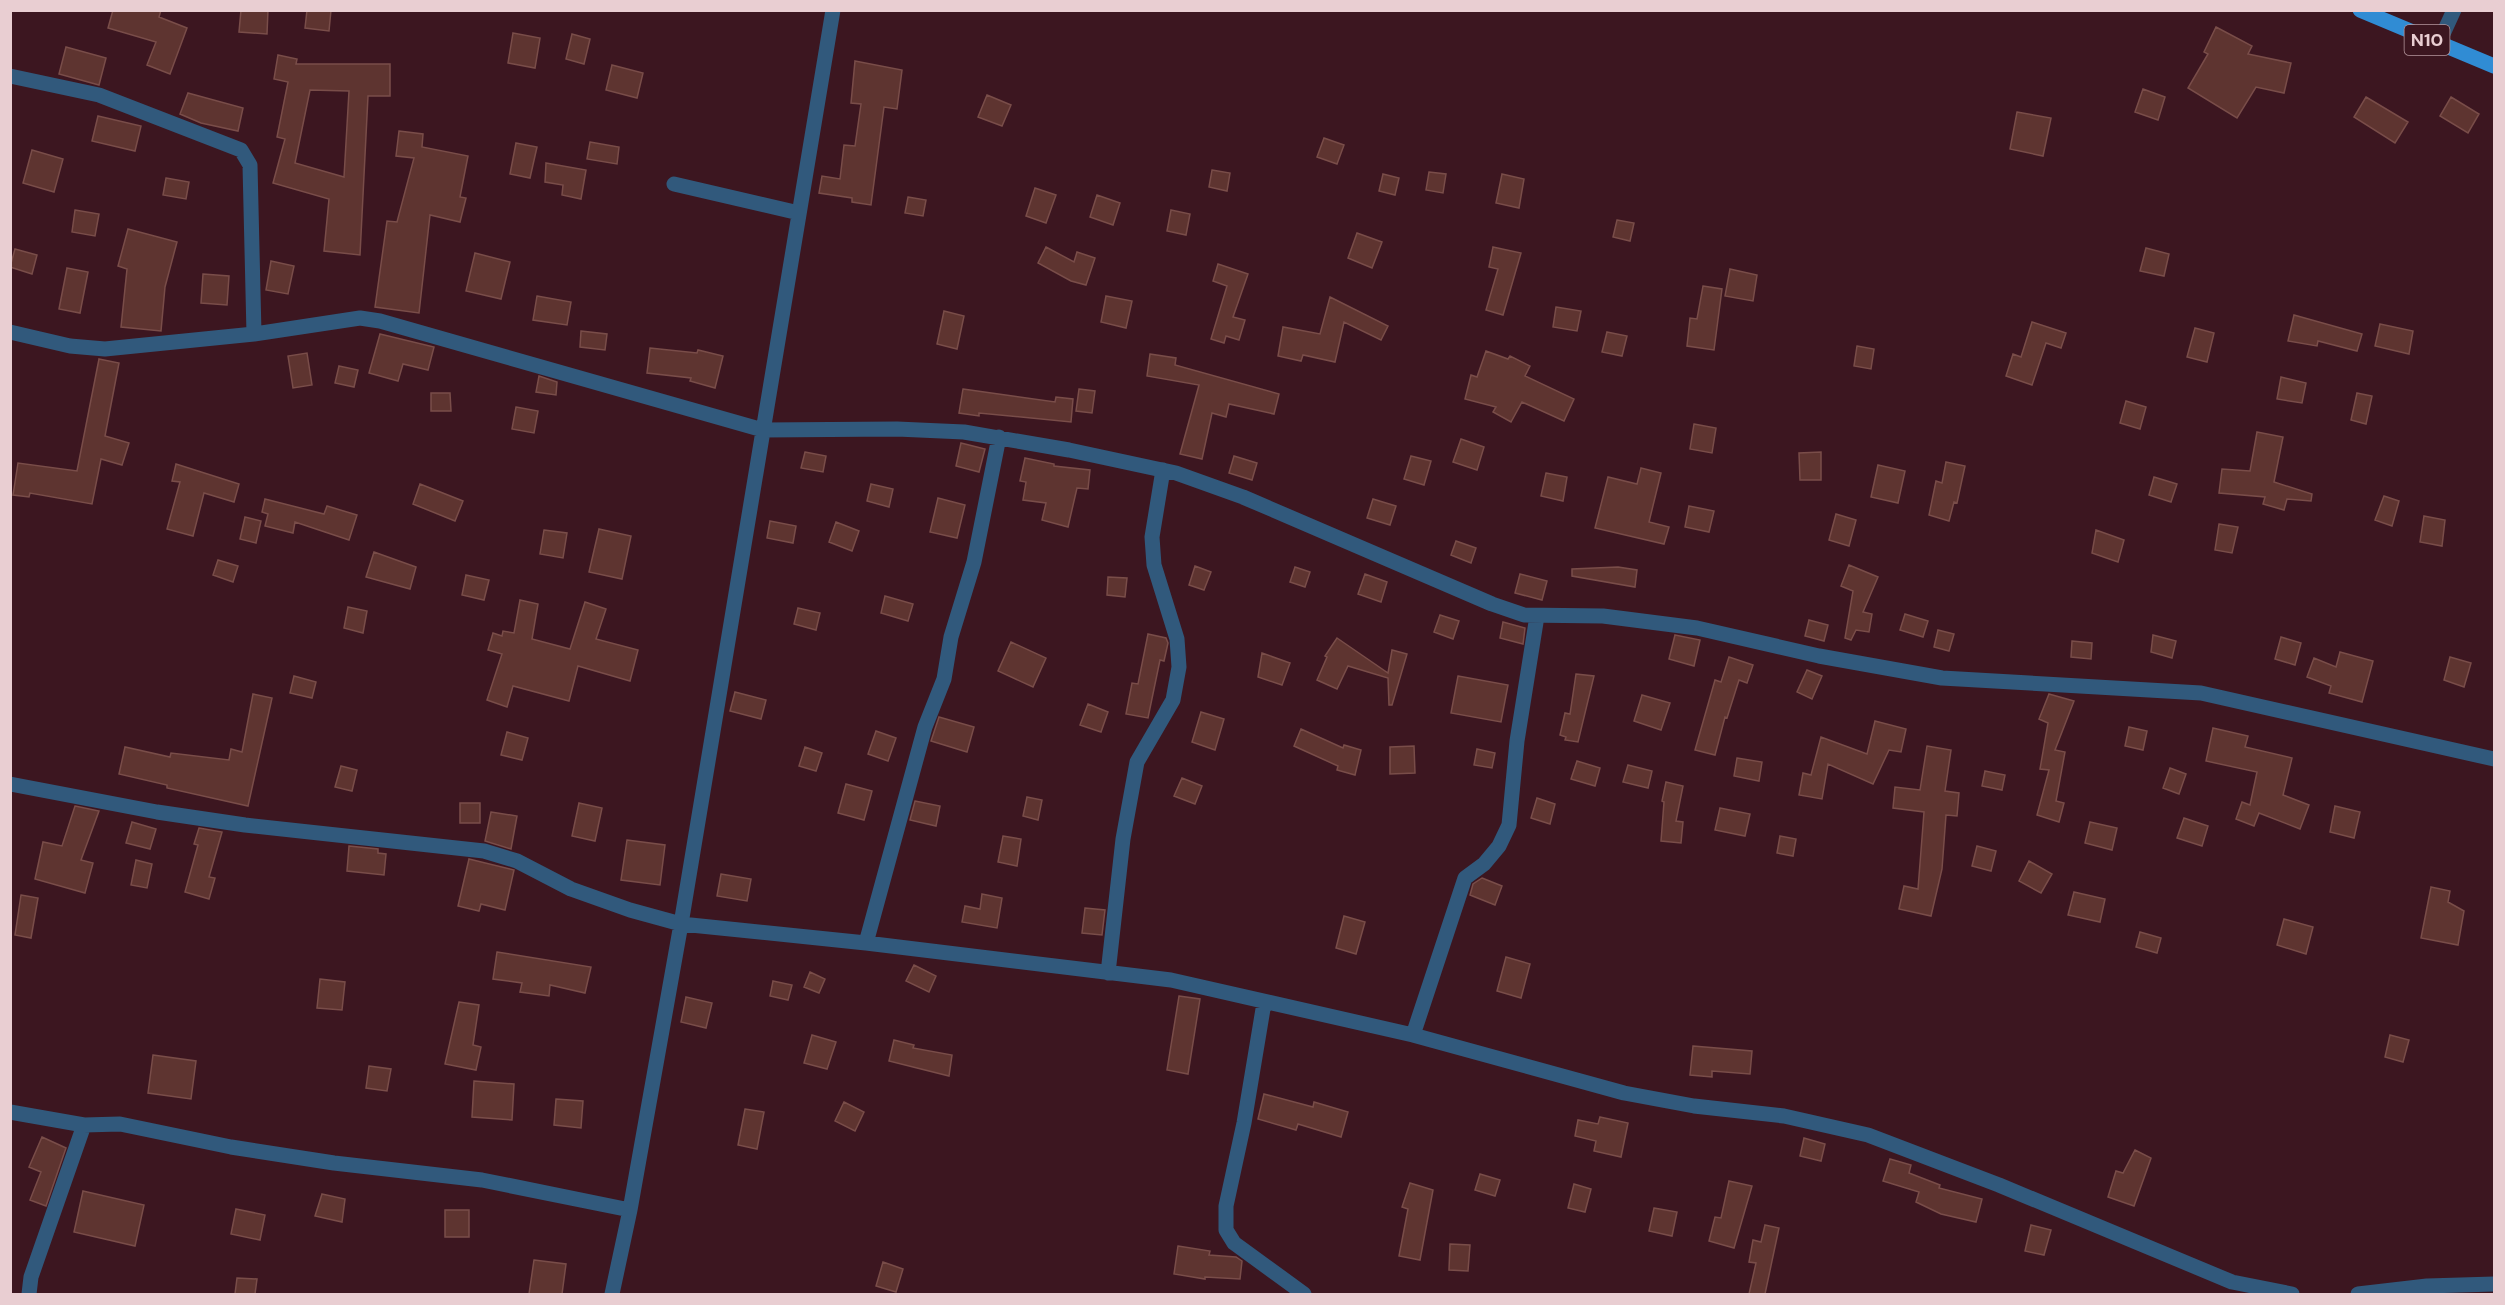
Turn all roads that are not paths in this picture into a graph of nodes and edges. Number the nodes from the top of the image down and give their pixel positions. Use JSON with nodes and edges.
{"nodes":[{"id":1,"x":833,"y":10,"type":"edge"},
{"id":2,"x":2454,"y":10,"type":"edge"},
{"id":3,"x":2365,"y":11,"type":"edge"},
{"id":4,"x":2438,"y":45,"type":"junction"},
{"id":5,"x":2494,"y":66,"type":"edge"},
{"id":6,"x":10,"y":76,"type":"edge"},
{"id":7,"x":674,"y":184,"type":"dead end"},
{"id":8,"x":800,"y":213,"type":"junction"},
{"id":9,"x":10,"y":332,"type":"edge"},
{"id":10,"x":254,"y":334,"type":"junction"},
{"id":11,"x":763,"y":430,"type":"junction"},
{"id":12,"x":999,"y":437,"type":"junction"},
{"id":13,"x":1163,"y":470,"type":"junction"},
{"id":14,"x":1538,"y":616,"type":"junction"},
{"id":15,"x":2494,"y":759,"type":"edge"},
{"id":16,"x":10,"y":784,"type":"edge"},
{"id":17,"x":681,"y":924,"type":"junction"},
{"id":18,"x":866,"y":943,"type":"junction"},
{"id":19,"x":1108,"y":973,"type":"junction"},
{"id":20,"x":1264,"y":1003,"type":"junction"},
{"id":21,"x":1413,"y":1035,"type":"junction"},
{"id":22,"x":10,"y":1112,"type":"edge"},
{"id":23,"x":84,"y":1125,"type":"junction"},
{"id":24,"x":630,"y":1210,"type":"junction"},
{"id":25,"x":2494,"y":1284,"type":"edge"},
{"id":26,"x":29,"y":1294,"type":"edge"},
{"id":27,"x":612,"y":1294,"type":"edge"},
{"id":28,"x":1304,"y":1294,"type":"edge"},
{"id":29,"x":2292,"y":1294,"type":"edge"},
{"id":30,"x":2358,"y":1294,"type":"edge"}],
"edges":[{"from":1,"to":8,"type":"street"},
{"from":2,"to":4,"type":"street"},
{"from":3,"to":4,"type":"main road","number":"N10"},
{"from":4,"to":5,"type":"main road","number":"N10"},
{"from":6,"to":10,"type":"street"},
{"from":7,"to":8,"type":"street"},
{"from":8,"to":11,"type":"street"},
{"from":9,"to":10,"type":"street"},
{"from":10,"to":11,"type":"street"},
{"from":11,"to":12,"type":"street"},
{"from":11,"to":17,"type":"street"},
{"from":12,"to":13,"type":"street"},
{"from":12,"to":18,"type":"street"},
{"from":13,"to":14,"type":"street"},
{"from":13,"to":19,"type":"street"},
{"from":14,"to":15,"type":"street"},
{"from":14,"to":21,"type":"street"},
{"from":16,"to":17,"type":"street"},
{"from":17,"to":18,"type":"street"},
{"from":17,"to":24,"type":"street"},
{"from":18,"to":19,"type":"street"},
{"from":19,"to":20,"type":"street"},
{"from":20,"to":21,"type":"street"},
{"from":20,"to":28,"type":"street"},
{"from":21,"to":29,"type":"street"},
{"from":22,"to":23,"type":"street"},
{"from":23,"to":24,"type":"street"},
{"from":23,"to":26,"type":"street"},
{"from":24,"to":27,"type":"street"},
{"from":25,"to":30,"type":"street"}]}
